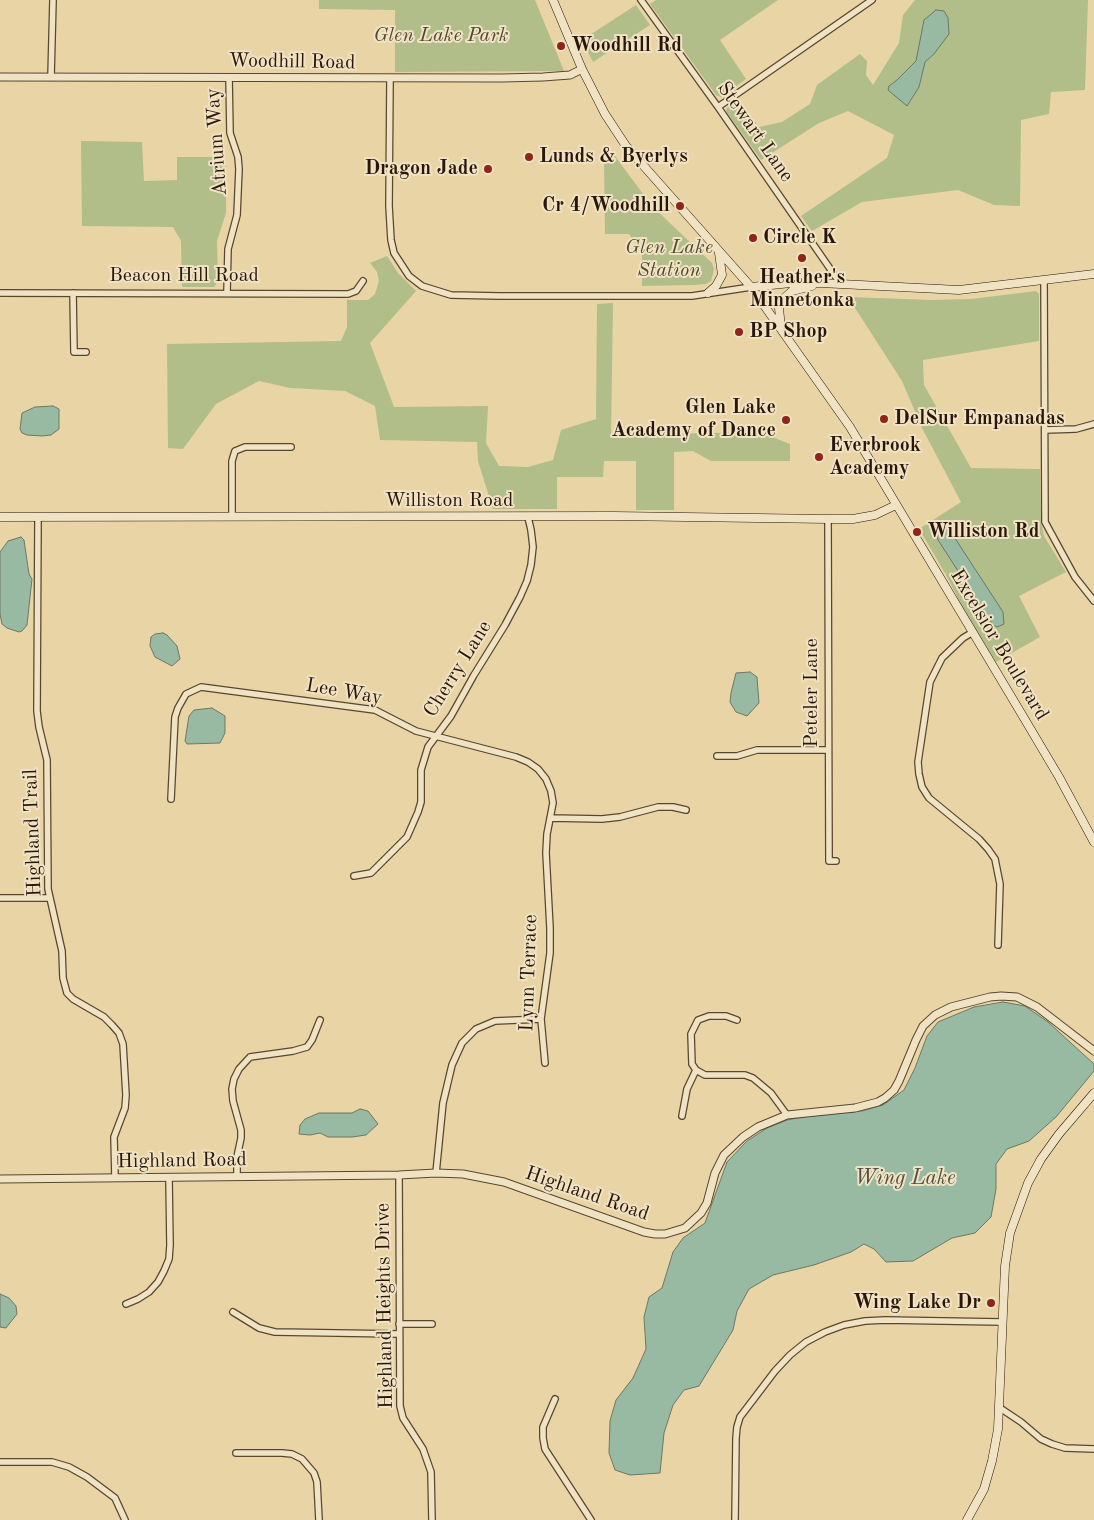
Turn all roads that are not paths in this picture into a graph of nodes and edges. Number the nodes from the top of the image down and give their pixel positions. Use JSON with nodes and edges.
{"nodes":[{"id":1,"x":53,"y":0,"type":"edge"},
{"id":2,"x":553,"y":0,"type":"edge"},
{"id":3,"x":641,"y":0,"type":"edge"},
{"id":4,"x":872,"y":0,"type":"edge"},
{"id":5,"x":582,"y":69,"type":"junction"},
{"id":6,"x":0,"y":77,"type":"edge"},
{"id":7,"x":51,"y":77,"type":"junction"},
{"id":8,"x":229,"y":77,"type":"junction"},
{"id":9,"x":390,"y":79,"type":"junction"},
{"id":10,"x":718,"y":107,"type":"junction"},
{"id":11,"x":718,"y":248,"type":"junction"},
{"id":12,"x":1094,"y":274,"type":"edge"},
{"id":13,"x":1044,"y":280,"type":"junction"},
{"id":14,"x":363,"y":282,"type":"dead end"},
{"id":15,"x":822,"y":283,"type":"junction"},
{"id":16,"x":840,"y":283,"type":"junction"},
{"id":17,"x":751,"y":287,"type":"junction"},
{"id":18,"x":227,"y":292,"type":"junction"},
{"id":19,"x":0,"y":293,"type":"edge"},
{"id":20,"x":73,"y":293,"type":"junction"},
{"id":21,"x":708,"y":293,"type":"junction"},
{"id":22,"x":781,"y":330,"type":"junction"},
{"id":23,"x":86,"y":352,"type":"dead end"},
{"id":24,"x":1094,"y":424,"type":"edge"},
{"id":25,"x":1045,"y":430,"type":"junction"},
{"id":26,"x":292,"y":447,"type":"dead end"},
{"id":27,"x":896,"y":505,"type":"junction"},
{"id":28,"x":232,"y":516,"type":"junction"},
{"id":29,"x":0,"y":517,"type":"edge"},
{"id":30,"x":38,"y":517,"type":"junction"},
{"id":31,"x":528,"y":517,"type":"junction"},
{"id":32,"x":828,"y":519,"type":"junction"},
{"id":33,"x":1094,"y":601,"type":"edge"},
{"id":34,"x":972,"y":632,"type":"junction"},
{"id":35,"x":436,"y":736,"type":"junction"},
{"id":36,"x":828,"y":750,"type":"junction"},
{"id":37,"x":717,"y":756,"type":"dead end"},
{"id":38,"x":171,"y":799,"type":"dead end"},
{"id":39,"x":686,"y":810,"type":"dead end"},
{"id":40,"x":550,"y":818,"type":"junction"},
{"id":41,"x":1094,"y":842,"type":"edge"},
{"id":42,"x":546,"y":853,"type":"joint"},
{"id":43,"x":836,"y":861,"type":"dead end"},
{"id":44,"x":354,"y":876,"type":"dead end"},
{"id":45,"x":0,"y":898,"type":"edge"},
{"id":46,"x":50,"y":898,"type":"junction"},
{"id":47,"x":998,"y":945,"type":"dead end"},
{"id":48,"x":541,"y":1019,"type":"junction"},
{"id":49,"x":320,"y":1020,"type":"dead end"},
{"id":50,"x":737,"y":1020,"type":"dead end"},
{"id":51,"x":1094,"y":1051,"type":"edge"},
{"id":52,"x":546,"y":1063,"type":"dead end"},
{"id":53,"x":696,"y":1070,"type":"junction"},
{"id":54,"x":1094,"y":1093,"type":"edge"},
{"id":55,"x":787,"y":1114,"type":"junction"},
{"id":56,"x":682,"y":1116,"type":"dead end"},
{"id":57,"x":436,"y":1173,"type":"junction"},
{"id":58,"x":399,"y":1175,"type":"junction"},
{"id":59,"x":237,"y":1177,"type":"junction"},
{"id":60,"x":115,"y":1178,"type":"junction"},
{"id":61,"x":169,"y":1178,"type":"junction"},
{"id":62,"x":0,"y":1179,"type":"edge"},
{"id":63,"x":126,"y":1304,"type":"dead end"},
{"id":64,"x":233,"y":1312,"type":"dead end"},
{"id":65,"x":1001,"y":1322,"type":"junction"},
{"id":66,"x":400,"y":1324,"type":"junction"},
{"id":67,"x":432,"y":1324,"type":"dead end"},
{"id":68,"x":400,"y":1334,"type":"junction"},
{"id":69,"x":555,"y":1399,"type":"dead end"},
{"id":70,"x":1000,"y":1408,"type":"junction"},
{"id":71,"x":1094,"y":1449,"type":"edge"},
{"id":72,"x":236,"y":1453,"type":"dead end"},
{"id":73,"x":0,"y":1462,"type":"edge"},
{"id":74,"x":125,"y":1520,"type":"edge"},
{"id":75,"x":319,"y":1520,"type":"edge"},
{"id":76,"x":432,"y":1520,"type":"edge"},
{"id":77,"x":591,"y":1520,"type":"edge"},
{"id":78,"x":735,"y":1520,"type":"edge"},
{"id":79,"x":966,"y":1520,"type":"edge"}],
"edges":[{"from":1,"to":7,"type":"street"},
{"from":2,"to":5,"type":"main road","name":"Excelsior Boulevard"},
{"from":3,"to":10,"type":"street","name":"Stewart Lane"},
{"from":4,"to":10,"type":"street"},
{"from":5,"to":9,"type":"street","name":"Woodhill Road"},
{"from":5,"to":11,"type":"main road","name":"Excelsior Boulevard"},
{"from":6,"to":7,"type":"street","name":"Woodhill Road"},
{"from":7,"to":8,"type":"street","name":"Woodhill Road"},
{"from":8,"to":9,"type":"street","name":"Woodhill Road"},
{"from":8,"to":18,"type":"street","name":"Atrium Way"},
{"from":9,"to":21,"type":"street"},
{"from":10,"to":16,"type":"street","name":"Stewart Lane"},
{"from":11,"to":17,"type":"main road","name":"Excelsior Boulevard"},
{"from":11,"to":21,"type":"main road"},
{"from":12,"to":13,"type":"main road"},
{"from":13,"to":16,"type":"main road"},
{"from":13,"to":25,"type":"street"},
{"from":14,"to":18,"type":"street","name":"Beacon Hill Road"},
{"from":15,"to":16,"type":"main road"},
{"from":15,"to":17,"type":"main road"},
{"from":15,"to":22,"type":"main road"},
{"from":17,"to":21,"type":"street"},
{"from":17,"to":22,"type":"main road","name":"Excelsior Boulevard"},
{"from":18,"to":20,"type":"street","name":"Beacon Hill Road"},
{"from":19,"to":20,"type":"street","name":"Beacon Hill Road"},
{"from":20,"to":23,"type":"street"},
{"from":22,"to":27,"type":"main road","name":"Excelsior Boulevard"},
{"from":24,"to":25,"type":"street"},
{"from":25,"to":33,"type":"street"},
{"from":26,"to":28,"type":"street"},
{"from":27,"to":32,"type":"main road","name":"Williston Road"},
{"from":27,"to":34,"type":"main road","name":"Excelsior Boulevard"},
{"from":28,"to":30,"type":"main road","name":"Williston Road"},
{"from":28,"to":31,"type":"main road","name":"Williston Road"},
{"from":29,"to":30,"type":"main road","name":"Williston Road"},
{"from":30,"to":46,"type":"street","name":"Highland Trail"},
{"from":31,"to":32,"type":"main road","name":"Williston Road"},
{"from":31,"to":35,"type":"street","name":"Cherry Lane"},
{"from":32,"to":36,"type":"street","name":"Peteler Lane"},
{"from":34,"to":41,"type":"main road","name":"Excelsior Boulevard"},
{"from":34,"to":47,"type":"street"},
{"from":35,"to":38,"type":"street","name":"Lee Way"},
{"from":35,"to":40,"type":"street","name":"Lee Way"},
{"from":35,"to":44,"type":"street","name":"Cherry Lane"},
{"from":36,"to":37,"type":"street"},
{"from":36,"to":43,"type":"street","name":"Peteler Lane"},
{"from":39,"to":40,"type":"street"},
{"from":40,"to":42,"type":"street","name":"Lee Way"},
{"from":42,"to":48,"type":"street","name":"Lynn Terrace"},
{"from":45,"to":46,"type":"street"},
{"from":46,"to":60,"type":"street","name":"Highland Trail"},
{"from":48,"to":52,"type":"street","name":"Lynn Terrace"},
{"from":48,"to":57,"type":"street"},
{"from":49,"to":59,"type":"street"},
{"from":50,"to":53,"type":"street"},
{"from":51,"to":55,"type":"street","name":"Highland Road"},
{"from":53,"to":55,"type":"street"},
{"from":53,"to":56,"type":"street"},
{"from":54,"to":65,"type":"main road"},
{"from":55,"to":57,"type":"street","name":"Highland Road"},
{"from":57,"to":58,"type":"street","name":"Highland Road"},
{"from":58,"to":59,"type":"street","name":"Highland Road"},
{"from":58,"to":66,"type":"street","name":"Highland Heights Drive"},
{"from":59,"to":61,"type":"street","name":"Highland Road"},
{"from":60,"to":61,"type":"street","name":"Highland Road"},
{"from":60,"to":62,"type":"street","name":"Highland Road"},
{"from":61,"to":63,"type":"street"},
{"from":64,"to":68,"type":"street"},
{"from":65,"to":70,"type":"main road"},
{"from":65,"to":78,"type":"street"},
{"from":66,"to":67,"type":"street"},
{"from":66,"to":68,"type":"street","name":"Highland Heights Drive"},
{"from":68,"to":76,"type":"street","name":"Highland Heights Drive"},
{"from":69,"to":77,"type":"street"},
{"from":70,"to":71,"type":"street"},
{"from":70,"to":79,"type":"main road"},
{"from":72,"to":75,"type":"street"},
{"from":73,"to":74,"type":"street"}]}
